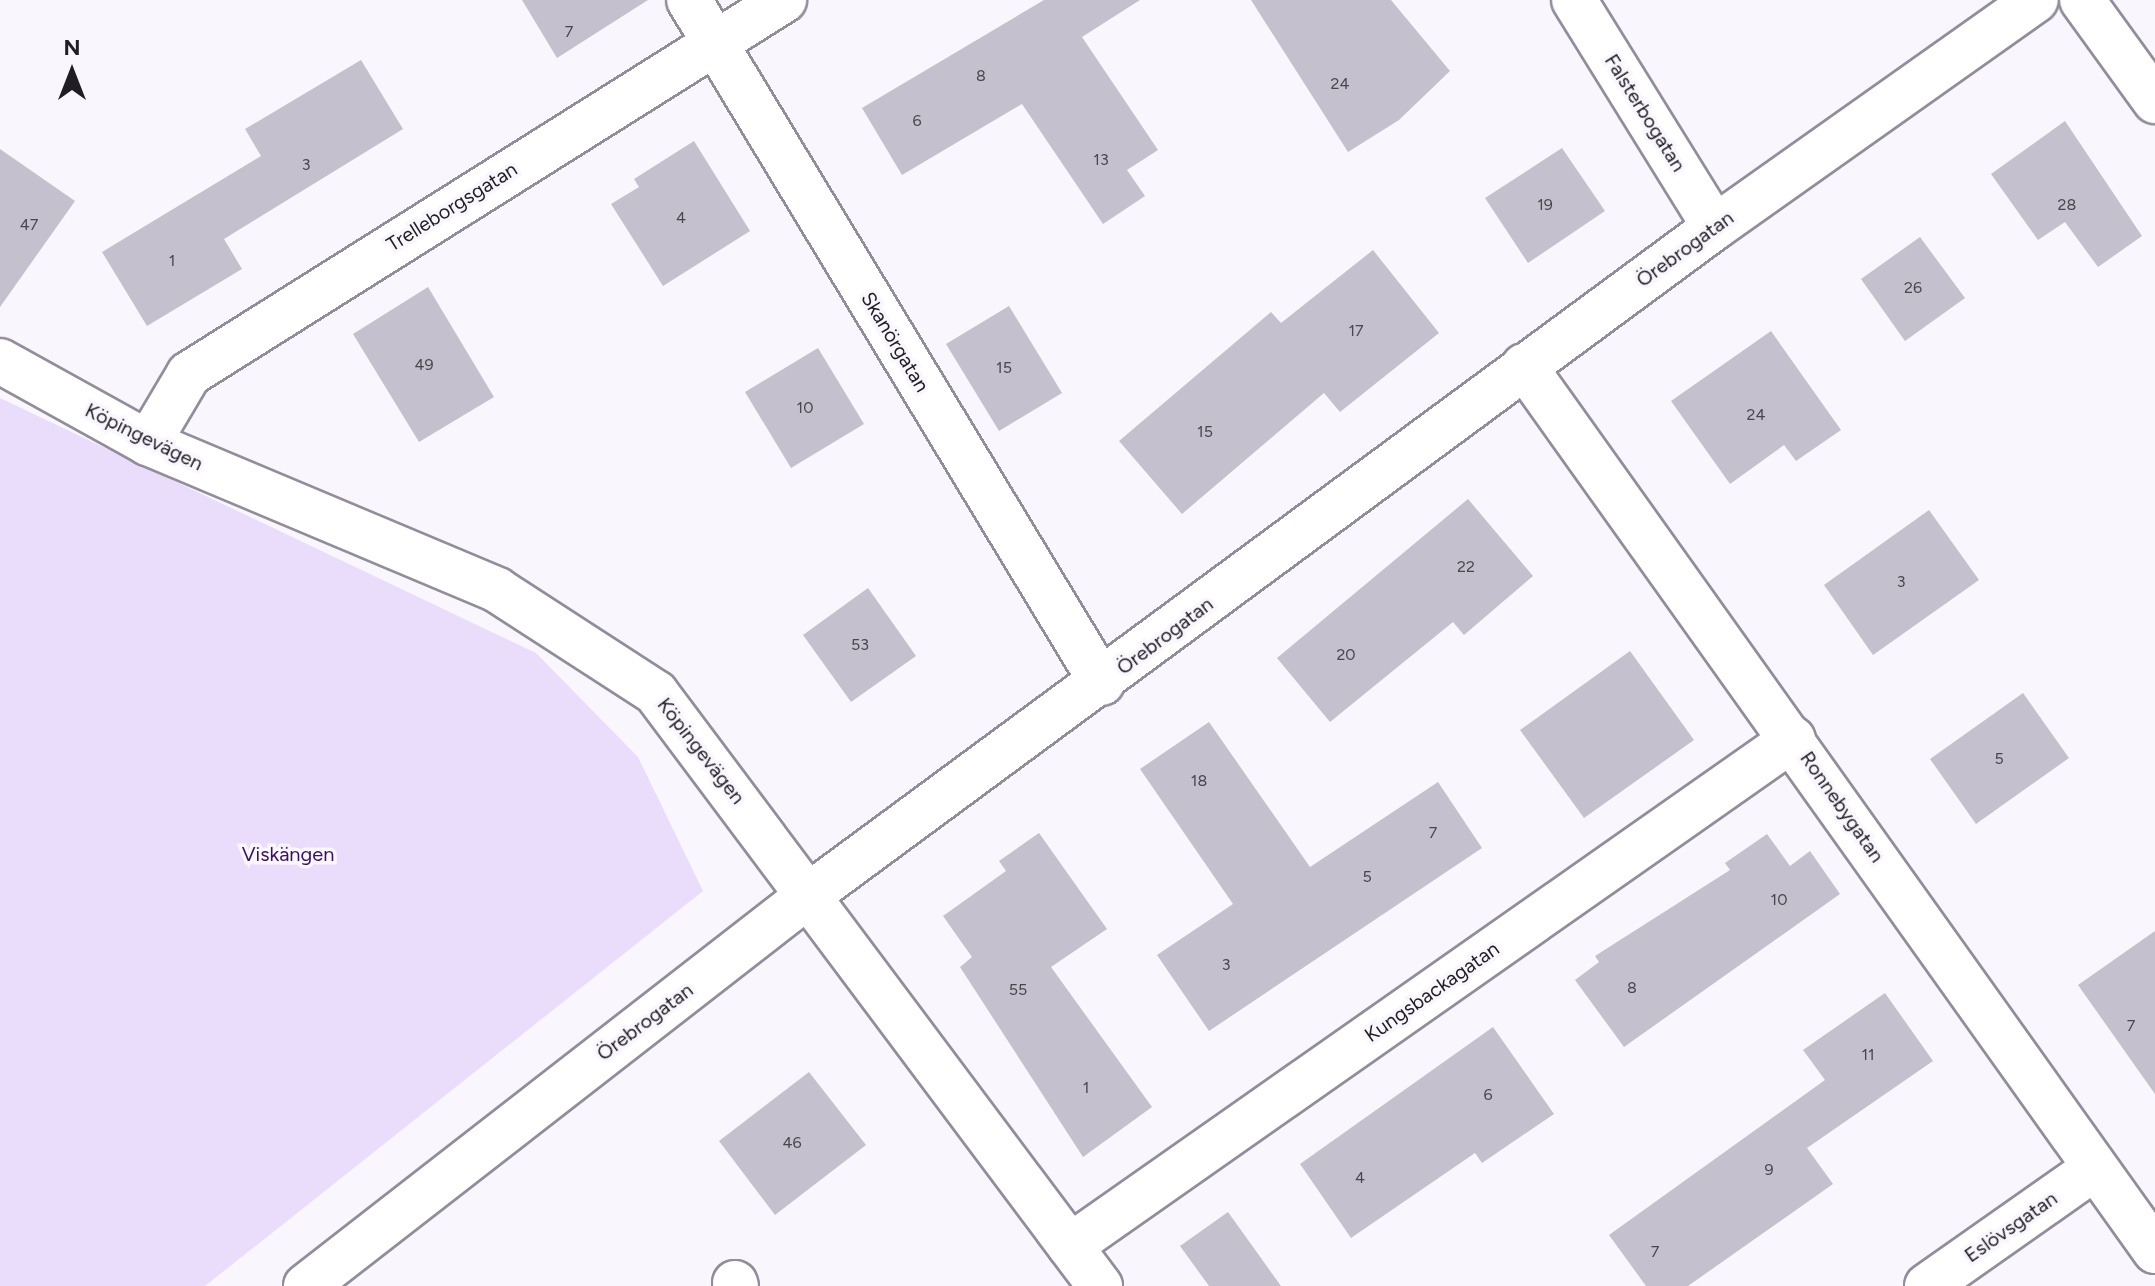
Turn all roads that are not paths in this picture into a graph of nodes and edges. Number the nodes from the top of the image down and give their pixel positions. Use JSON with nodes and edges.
{"nodes":[{"id":1,"x":689,"y":0,"type":"edge"},
{"id":2,"x":784,"y":0,"type":"edge"},
{"id":3,"x":1574,"y":0,"type":"edge"},
{"id":4,"x":2036,"y":0,"type":"edge"},
{"id":5,"x":2082,"y":0,"type":"edge"},
{"id":6,"x":713,"y":41,"type":"junction"},
{"id":7,"x":2155,"y":101,"type":"edge"},
{"id":8,"x":1715,"y":227,"type":"junction"},
{"id":9,"x":0,"y":361,"type":"edge"},
{"id":10,"x":1524,"y":366,"type":"junction"},
{"id":11,"x":148,"y":443,"type":"junction"},
{"id":12,"x":1102,"y":683,"type":"junction"},
{"id":13,"x":1793,"y":739,"type":"junction"},
{"id":14,"x":809,"y":895,"type":"junction"},
{"id":15,"x":2095,"y":1168,"type":"junction"},
{"id":16,"x":1070,"y":1246,"type":"junction"},
{"id":17,"x":2155,"y":1251,"type":"edge"},
{"id":18,"x":306,"y":1286,"type":"edge"},
{"id":19,"x":1100,"y":1286,"type":"edge"},
{"id":20,"x":1927,"y":1286,"type":"edge"}],
"edges":[{"from":1,"to":6,"type":"street","name":"Skanörgatan"},
{"from":2,"to":6,"type":"street","name":"Trelleborgsgatan"},
{"from":3,"to":8,"type":"street","name":"Falsterbogatan"},
{"from":4,"to":8,"type":"street","name":"Örebrogatan"},
{"from":5,"to":7,"type":"street"},
{"from":6,"to":11,"type":"street","name":"Trelleborgsgatan"},
{"from":6,"to":12,"type":"street","name":"Skanörgatan"},
{"from":8,"to":10,"type":"street","name":"Örebrogatan"},
{"from":9,"to":11,"type":"street","name":"Köpingevägen"},
{"from":10,"to":12,"type":"street","name":"Örebrogatan"},
{"from":10,"to":13,"type":"street","name":"Ronnebygatan"},
{"from":11,"to":14,"type":"street","name":"Köpingevägen"},
{"from":12,"to":14,"type":"street","name":"Örebrogatan"},
{"from":13,"to":15,"type":"street","name":"Ronnebygatan"},
{"from":13,"to":16,"type":"street","name":"Kungsbackagatan"},
{"from":14,"to":16,"type":"street","name":"Köpingevägen"},
{"from":14,"to":18,"type":"street","name":"Örebrogatan"},
{"from":15,"to":17,"type":"street","name":"Ronnebygatan"},
{"from":15,"to":20,"type":"street","name":"Eslövsgatan"},
{"from":16,"to":19,"type":"street","name":"Köpingevägen"}]}
